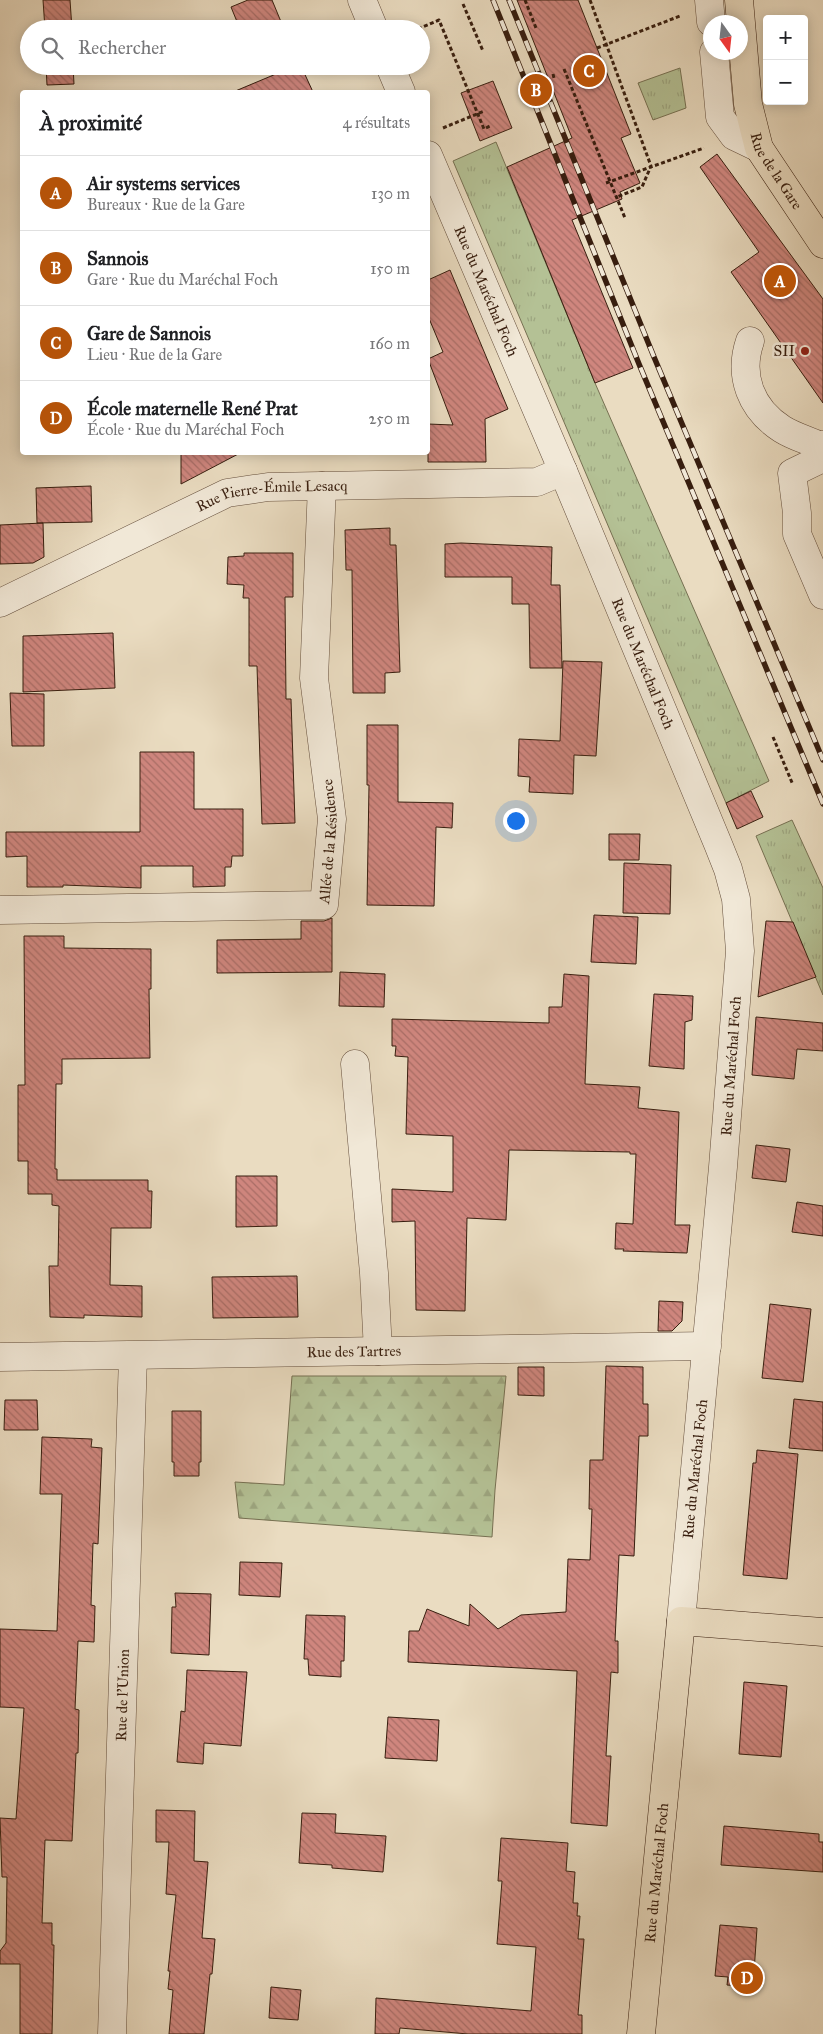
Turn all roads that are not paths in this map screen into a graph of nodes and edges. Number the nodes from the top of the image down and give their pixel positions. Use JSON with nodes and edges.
{"nodes":[{"id":1,"x":362,"y":0,"type":"edge"},
{"id":2,"x":739,"y":0,"type":"edge"},
{"id":3,"x":370,"y":20,"type":"edge"},
{"id":4,"x":715,"y":60,"type":"edge"},
{"id":5,"x":394,"y":75,"type":"edge"},
{"id":6,"x":400,"y":90,"type":"edge"},
{"id":7,"x":431,"y":143,"type":"edge"},
{"id":8,"x":759,"y":148,"type":"junction"},
{"id":9,"x":823,"y":244,"type":"edge"},
{"id":10,"x":750,"y":341,"type":"dead end"},
{"id":11,"x":823,"y":445,"type":"edge"},
{"id":12,"x":823,"y":458,"type":"edge"},
{"id":13,"x":563,"y":471,"type":"junction"},
{"id":14,"x":322,"y":486,"type":"junction"},
{"id":15,"x":823,"y":595,"type":"edge"},
{"id":16,"x":0,"y":603,"type":"edge"},
{"id":17,"x":0,"y":910,"type":"edge"},
{"id":18,"x":355,"y":1064,"type":"dead end"},
{"id":19,"x":707,"y":1346,"type":"junction"},
{"id":20,"x":378,"y":1351,"type":"junction"},
{"id":21,"x":133,"y":1356,"type":"junction"},
{"id":22,"x":0,"y":1357,"type":"edge"},
{"id":23,"x":681,"y":1620,"type":"junction"},
{"id":24,"x":823,"y":1632,"type":"edge"},
{"id":25,"x":112,"y":2034,"type":"edge"},
{"id":26,"x":641,"y":2034,"type":"edge"}],
"edges":[{"from":1,"to":3,"type":"street"},
{"from":2,"to":8,"type":"main road","name":"Rue de la Gare"},
{"from":4,"to":8,"type":"street"},
{"from":5,"to":6,"type":"street"},
{"from":7,"to":13,"type":"street","name":"Rue du Maréchal Foch"},
{"from":8,"to":9,"type":"main road","name":"Rue de la Gare"},
{"from":10,"to":11,"type":"street"},
{"from":12,"to":15,"type":"street"},
{"from":13,"to":14,"type":"street","name":"Rue Pierre-Émile Lesacq"},
{"from":13,"to":19,"type":"street","name":"Rue du Maréchal Foch"},
{"from":14,"to":16,"type":"street","name":"Rue Pierre-Émile Lesacq"},
{"from":14,"to":17,"type":"street","name":"Allée de la Résidence"},
{"from":18,"to":20,"type":"street"},
{"from":19,"to":20,"type":"street","name":"Rue des Tartres"},
{"from":19,"to":23,"type":"street","name":"Rue du Maréchal Foch"},
{"from":20,"to":21,"type":"street","name":"Rue des Tartres"},
{"from":21,"to":22,"type":"street","name":"Rue des Tartres"},
{"from":21,"to":25,"type":"street","name":"Rue de l'Union"},
{"from":23,"to":24,"type":"main road"},
{"from":23,"to":26,"type":"main road","name":"Rue du Maréchal Foch"}]}
